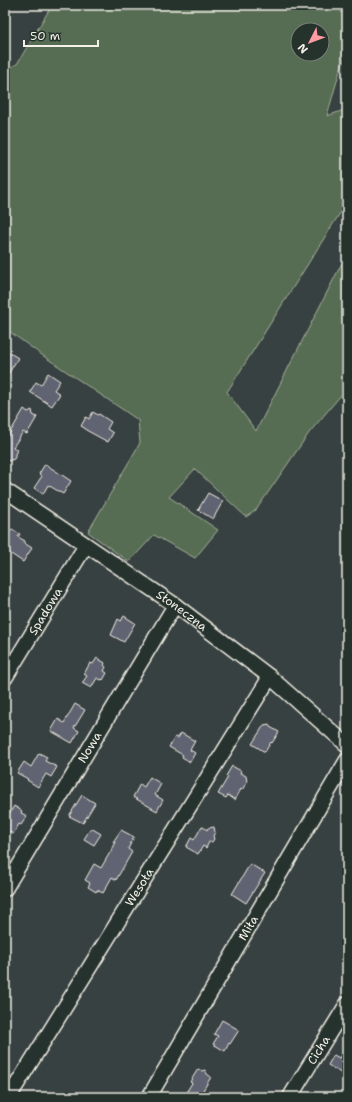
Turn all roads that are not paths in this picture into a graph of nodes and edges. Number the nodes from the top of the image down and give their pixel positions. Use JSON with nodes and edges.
{"nodes":[{"id":1,"x":5,"y":490,"type":"edge"},
{"id":2,"x":86,"y":545,"type":"junction"},
{"id":3,"x":174,"y":605,"type":"junction"},
{"id":4,"x":270,"y":676,"type":"junction"},
{"id":5,"x":5,"y":678,"type":"edge"},
{"id":6,"x":347,"y":745,"type":"edge"},
{"id":7,"x":347,"y":760,"type":"edge"},
{"id":8,"x":5,"y":890,"type":"edge"},
{"id":9,"x":347,"y":1004,"type":"edge"},
{"id":10,"x":9,"y":1097,"type":"edge"},
{"id":11,"x":149,"y":1097,"type":"edge"},
{"id":12,"x":290,"y":1097,"type":"edge"}],
"edges":[{"from":1,"to":2,"type":"street","name":"Słoneczna"},
{"from":2,"to":3,"type":"street","name":"Słoneczna"},
{"from":2,"to":5,"type":"street","name":"Spadowa"},
{"from":3,"to":4,"type":"street","name":"Słoneczna"},
{"from":3,"to":8,"type":"street","name":"Nowa"},
{"from":4,"to":6,"type":"street","name":"Słoneczna"},
{"from":4,"to":10,"type":"street","name":"Wesoła"},
{"from":7,"to":11,"type":"street","name":"Miła"},
{"from":9,"to":12,"type":"street","name":"Cicha"}]}
